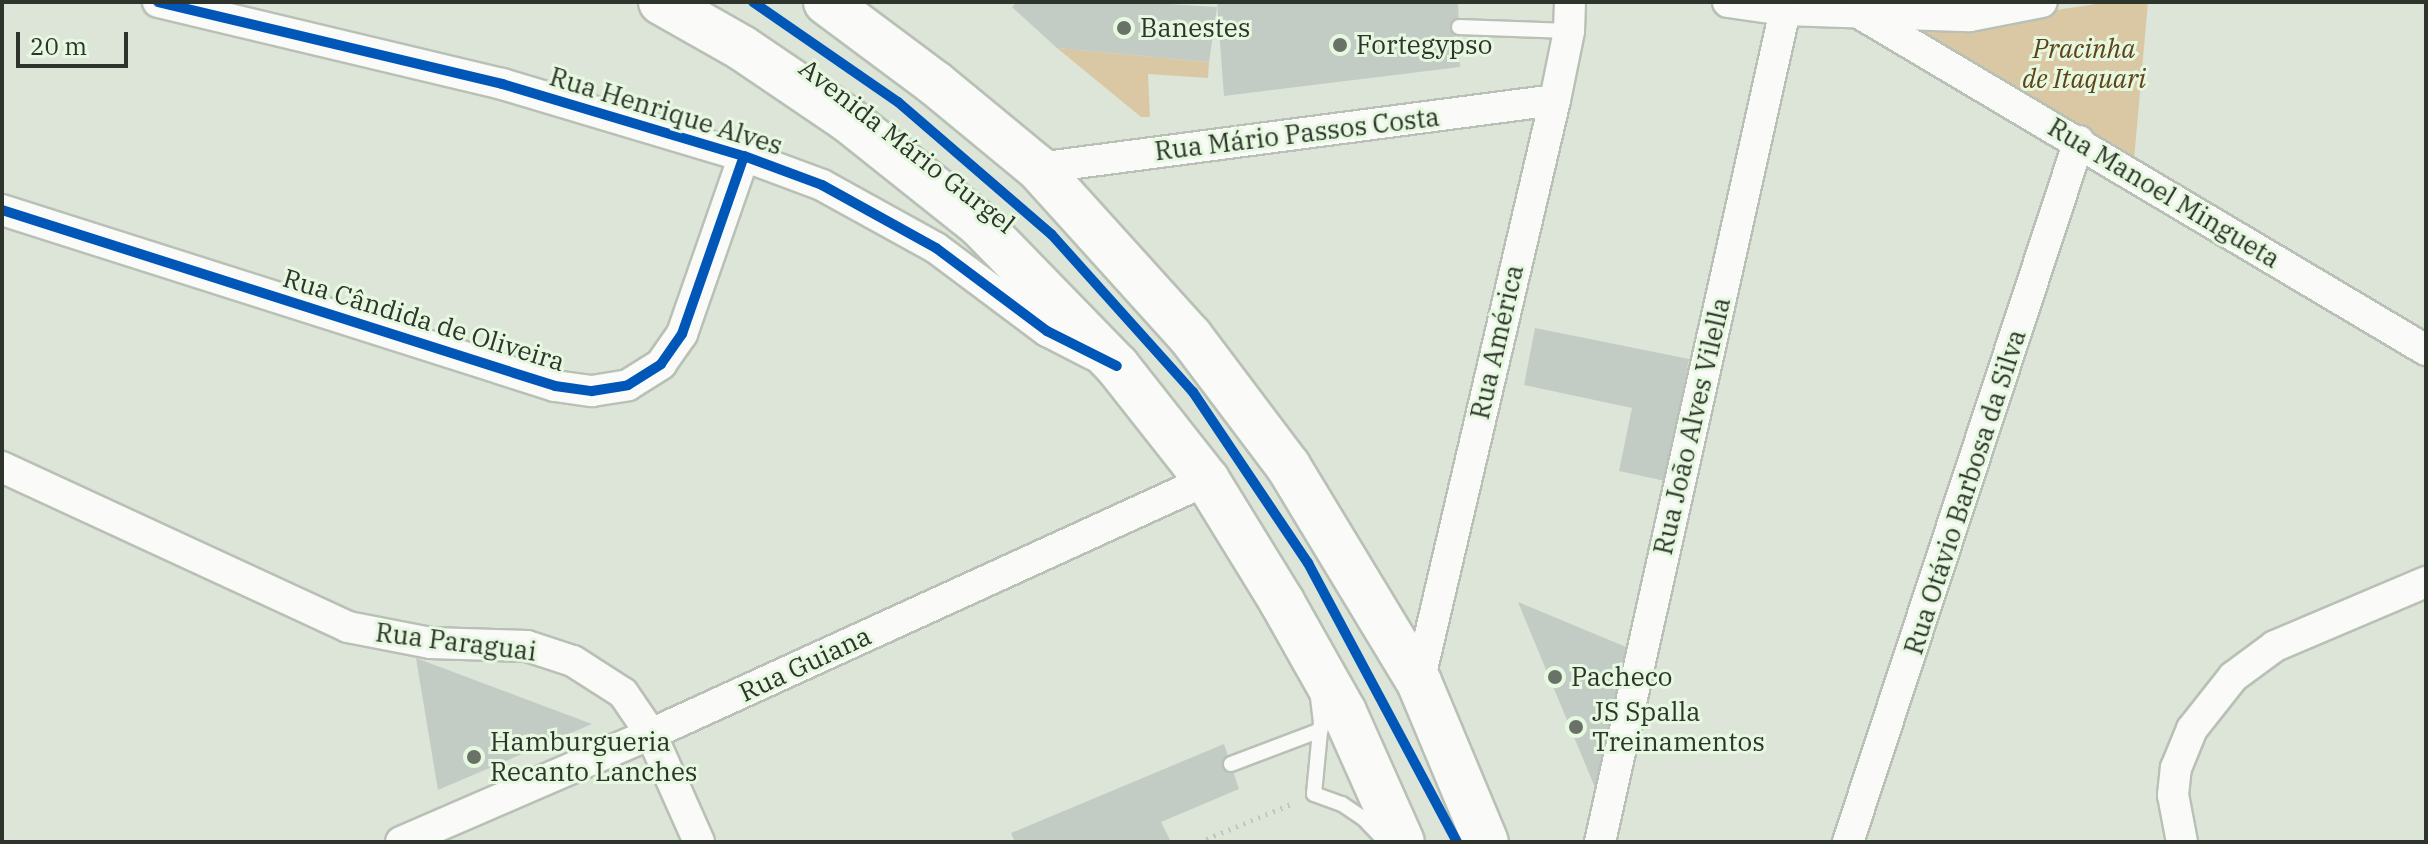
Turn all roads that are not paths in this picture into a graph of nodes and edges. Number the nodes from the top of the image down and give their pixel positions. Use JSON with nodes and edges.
{"nodes":[{"id":1,"x":158,"y":2,"type":"edge"},
{"id":2,"x":661,"y":2,"type":"edge"},
{"id":3,"x":826,"y":2,"type":"edge"},
{"id":4,"x":1728,"y":2,"type":"edge"},
{"id":5,"x":2042,"y":2,"type":"edge"},
{"id":6,"x":1785,"y":10,"type":"junction"},
{"id":7,"x":1859,"y":13,"type":"junction"},
{"id":8,"x":1569,"y":17,"type":"edge"},
{"id":9,"x":1459,"y":27,"type":"dead end"},
{"id":10,"x":1555,"y":100,"type":"junction"},
{"id":11,"x":2079,"y":141,"type":"junction"},
{"id":12,"x":744,"y":156,"type":"junction"},
{"id":13,"x":1038,"y":168,"type":"junction"},
{"id":14,"x":2,"y":210,"type":"edge"},
{"id":15,"x":2426,"y":350,"type":"edge"},
{"id":16,"x":1117,"y":366,"type":"junction"},
{"id":17,"x":2,"y":467,"type":"edge"},
{"id":18,"x":1207,"y":480,"type":"junction"},
{"id":19,"x":2426,"y":582,"type":"edge"},
{"id":20,"x":1310,"y":650,"type":"junction"},
{"id":21,"x":1419,"y":682,"type":"junction"},
{"id":22,"x":1321,"y":730,"type":"junction"},
{"id":23,"x":651,"y":734,"type":"junction"},
{"id":24,"x":1231,"y":764,"type":"dead end"},
{"id":25,"x":401,"y":842,"type":"edge"},
{"id":26,"x":699,"y":842,"type":"edge"},
{"id":27,"x":1385,"y":842,"type":"edge"},
{"id":28,"x":1402,"y":842,"type":"edge"},
{"id":29,"x":1486,"y":842,"type":"edge"},
{"id":30,"x":1600,"y":842,"type":"edge"},
{"id":31,"x":1848,"y":842,"type":"edge"},
{"id":32,"x":2182,"y":842,"type":"edge"}],
"edges":[{"from":1,"to":12,"type":"street","name":"Rua Henrique Alves"},
{"from":2,"to":16,"type":"main road","name":"Avenida Mário Gurgel"},
{"from":3,"to":13,"type":"main road"},
{"from":4,"to":6,"type":"street"},
{"from":5,"to":7,"type":"street"},
{"from":6,"to":7,"type":"street"},
{"from":6,"to":30,"type":"street","name":"Rua João Alves Vilella"},
{"from":7,"to":11,"type":"street","name":"Rua Manoel Mingueta"},
{"from":8,"to":9,"type":"lane"},
{"from":8,"to":10,"type":"street","name":"Rua América"},
{"from":10,"to":13,"type":"street","name":"Rua Mário Passos Costa"},
{"from":10,"to":21,"type":"street","name":"Rua América"},
{"from":11,"to":15,"type":"street","name":"Rua Manoel Mingueta"},
{"from":11,"to":31,"type":"street","name":"Rua Otávio Barbosa da Silva"},
{"from":12,"to":14,"type":"street","name":"Rua Cândida de Oliveira"},
{"from":12,"to":16,"type":"street","name":"Rua Henrique Alves"},
{"from":13,"to":21,"type":"main road"},
{"from":16,"to":18,"type":"main road","name":"Avenida Mário Gurgel"},
{"from":17,"to":23,"type":"street","name":"Rua Paraguai"},
{"from":18,"to":20,"type":"main road","name":"Avenida Mário Gurgel"},
{"from":18,"to":23,"type":"street","name":"Rua Guiana"},
{"from":19,"to":32,"type":"street"},
{"from":20,"to":22,"type":"lane"},
{"from":20,"to":28,"type":"main road","name":"Avenida Mário Gurgel"},
{"from":21,"to":29,"type":"main road"},
{"from":22,"to":24,"type":"lane"},
{"from":22,"to":27,"type":"lane"},
{"from":23,"to":25,"type":"street","name":"Rua Guiana"},
{"from":23,"to":26,"type":"street","name":"Rua Paraguai"}]}
